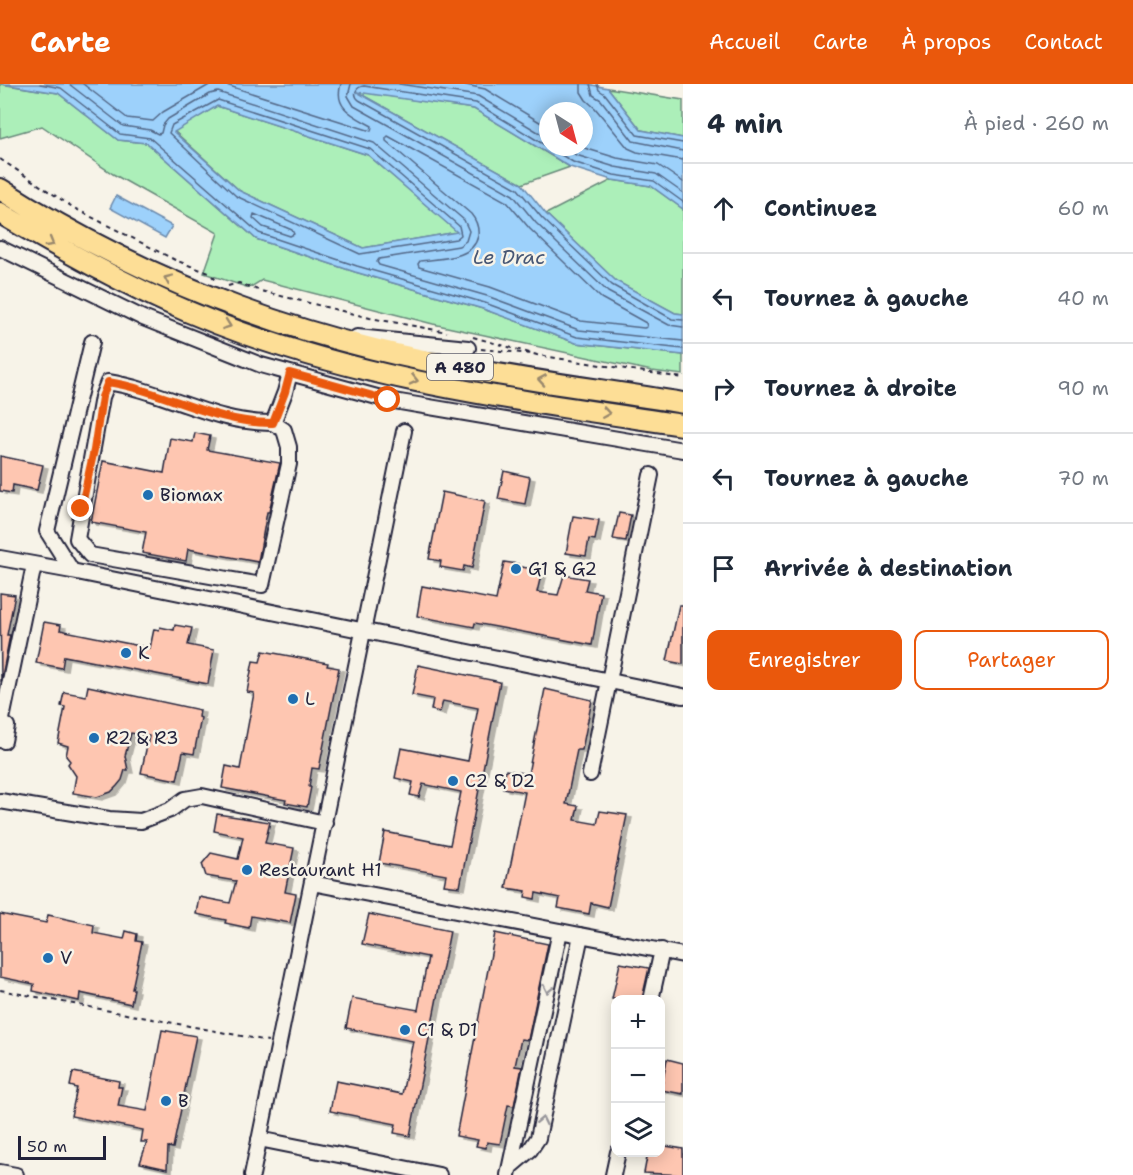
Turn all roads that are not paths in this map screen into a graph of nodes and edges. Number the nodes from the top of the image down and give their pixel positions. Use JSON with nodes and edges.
{"nodes":[{"id":1,"x":0,"y":189,"type":"edge"},
{"id":2,"x":0,"y":213,"type":"edge"},
{"id":3,"x":0,"y":248,"type":"edge"},
{"id":4,"x":314,"y":333,"type":"junction"},
{"id":5,"x":92,"y":342,"type":"dead end"},
{"id":6,"x":468,"y":348,"type":"road end"},
{"id":7,"x":290,"y":373,"type":"junction"},
{"id":8,"x":683,"y":403,"type":"edge"},
{"id":9,"x":273,"y":423,"type":"junction"},
{"id":10,"x":683,"y":425,"type":"edge"},
{"id":11,"x":404,"y":432,"type":"dead end"},
{"id":12,"x":683,"y":450,"type":"edge"},
{"id":13,"x":651,"y":475,"type":"dead end"},
{"id":14,"x":0,"y":558,"type":"edge"},
{"id":15,"x":34,"y":565,"type":"junction"},
{"id":16,"x":72,"y":571,"type":"junction"},
{"id":17,"x":364,"y":631,"type":"junction"},
{"id":18,"x":607,"y":681,"type":"junction"},
{"id":19,"x":683,"y":696,"type":"edge"},
{"id":20,"x":0,"y":740,"type":"edge"},
{"id":21,"x":590,"y":774,"type":"dead end"},
{"id":22,"x":0,"y":801,"type":"edge"},
{"id":23,"x":325,"y":823,"type":"junction"},
{"id":24,"x":312,"y":884,"type":"junction"},
{"id":25,"x":560,"y":932,"type":"junction"},
{"id":26,"x":581,"y":935,"type":"junction"},
{"id":27,"x":662,"y":950,"type":"junction"},
{"id":28,"x":683,"y":955,"type":"edge"},
{"id":29,"x":652,"y":995,"type":"edge"},
{"id":30,"x":259,"y":1139,"type":"junction"},
{"id":31,"x":617,"y":1157,"type":"edge"},
{"id":32,"x":509,"y":1171,"type":"edge"},
{"id":33,"x":0,"y":1172,"type":"edge"},
{"id":34,"x":16,"y":1175,"type":"edge"},
{"id":35,"x":252,"y":1175,"type":"edge"},
{"id":36,"x":440,"y":1175,"type":"edge"},
{"id":37,"x":613,"y":1175,"type":"edge"}],
"edges":[{"from":4,"to":1,"type":"highway","number":"A 480","one_way":true},
{"from":2,"to":10,"type":"highway","number":"A 480","one_way":true},
{"from":3,"to":7,"type":"street"},
{"from":4,"to":6,"type":"street"},
{"from":8,"to":4,"type":"highway","number":"A 480","one_way":true},
{"from":5,"to":16,"type":"street"},
{"from":7,"to":9,"type":"street"},
{"from":7,"to":12,"type":"street"},
{"from":9,"to":9,"type":"street"},
{"from":11,"to":17,"type":"street"},
{"from":13,"to":18,"type":"street"},
{"from":14,"to":15,"type":"street"},
{"from":15,"to":16,"type":"street"},
{"from":15,"to":20,"type":"street"},
{"from":16,"to":17,"type":"street"},
{"from":17,"to":18,"type":"street"},
{"from":17,"to":23,"type":"street"},
{"from":18,"to":19,"type":"street"},
{"from":18,"to":21,"type":"street"},
{"from":22,"to":23,"type":"street"},
{"from":23,"to":24,"type":"street"},
{"from":24,"to":25,"type":"street"},
{"from":24,"to":30,"type":"street"},
{"from":25,"to":26,"type":"street"},
{"from":25,"to":32,"type":"street","one_way":true},
{"from":26,"to":27,"type":"street"},
{"from":32,"to":26,"type":"street","one_way":true},
{"from":27,"to":28,"type":"street"},
{"from":27,"to":29,"type":"street"},
{"from":30,"to":35,"type":"street"},
{"from":30,"to":36,"type":"street"},
{"from":31,"to":37,"type":"street"},
{"from":33,"to":34,"type":"street"}]}
